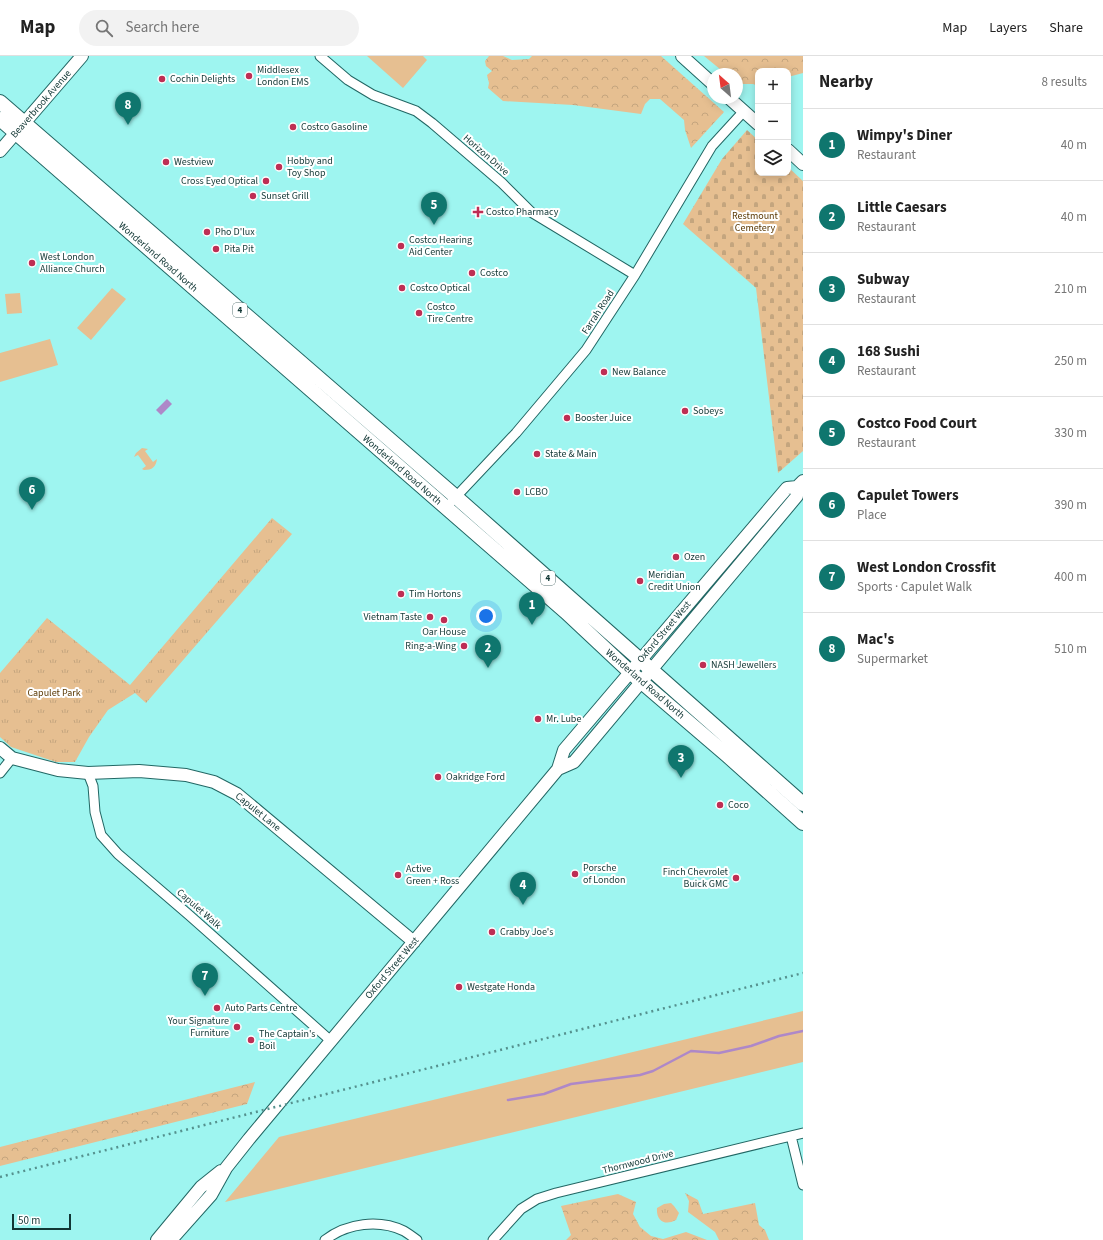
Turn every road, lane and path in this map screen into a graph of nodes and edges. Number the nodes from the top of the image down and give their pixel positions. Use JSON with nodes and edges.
{"nodes":[{"id":1,"x":82,"y":56,"type":"edge"},
{"id":2,"x":320,"y":56,"type":"edge"},
{"id":3,"x":682,"y":56,"type":"edge"},
{"id":4,"x":707,"y":79,"type":"edge"},
{"id":5,"x":0,"y":102,"type":"edge"},
{"id":6,"x":736,"y":104,"type":"edge"},
{"id":7,"x":744,"y":111,"type":"junction"},
{"id":8,"x":0,"y":119,"type":"edge"},
{"id":9,"x":755,"y":121,"type":"edge"},
{"id":10,"x":20,"y":128,"type":"junction"},
{"id":11,"x":0,"y":151,"type":"edge"},
{"id":12,"x":791,"y":153,"type":"edge"},
{"id":13,"x":803,"y":164,"type":"edge"},
{"id":14,"x":635,"y":275,"type":"junction"},
{"id":15,"x":800,"y":484,"type":"edge"},
{"id":16,"x":451,"y":502,"type":"junction"},
{"id":17,"x":640,"y":660,"type":"junction"},
{"id":18,"x":651,"y":670,"type":"junction"},
{"id":19,"x":630,"y":672,"type":"junction"},
{"id":20,"x":641,"y":682,"type":"junction"},
{"id":21,"x":0,"y":748,"type":"edge"},
{"id":22,"x":12,"y":758,"type":"junction"},
{"id":23,"x":558,"y":769,"type":"junction"},
{"id":24,"x":0,"y":773,"type":"edge"},
{"id":25,"x":88,"y":773,"type":"junction"},
{"id":26,"x":803,"y":804,"type":"edge"},
{"id":27,"x":803,"y":822,"type":"edge"},
{"id":28,"x":414,"y":942,"type":"junction"},
{"id":29,"x":331,"y":1041,"type":"junction"},
{"id":30,"x":803,"y":1133,"type":"edge"},
{"id":31,"x":791,"y":1136,"type":"junction"},
{"id":32,"x":226,"y":1168,"type":"junction"},
{"id":33,"x":803,"y":1185,"type":"edge"},
{"id":34,"x":157,"y":1240,"type":"edge"},
{"id":35,"x":171,"y":1240,"type":"edge"},
{"id":36,"x":325,"y":1240,"type":"edge"},
{"id":37,"x":417,"y":1240,"type":"edge"},
{"id":38,"x":493,"y":1240,"type":"edge"}],
"edges":[{"from":1,"to":10,"type":"main road","name":"Beaverbrook Avenue"},
{"from":2,"to":14,"type":"street","name":"Horizon Drive"},
{"from":3,"to":4,"type":"main road"},
{"from":5,"to":10,"type":"main road","name":"Wonderland Road North","number":"4"},
{"from":6,"to":7,"type":"main road"},
{"from":7,"to":9,"type":"main road"},
{"from":7,"to":14,"type":"street","name":"Farrah Road"},
{"from":8,"to":10,"type":"main road","name":"Wonderland Road North","number":"4"},
{"from":10,"to":11,"type":"main road","name":"Beaverbrook Avenue"},
{"from":10,"to":16,"type":"main road","name":"Wonderland Road North","number":"4"},
{"from":12,"to":13,"type":"main road"},
{"from":14,"to":16,"type":"street","name":"Farrah Road"},
{"from":15,"to":17,"type":"main road","name":"Oxford Street West"},
{"from":15,"to":18,"type":"main road","name":"Oxford Street West"},
{"from":16,"to":17,"type":"main road","name":"Wonderland Road North","number":"4"},
{"from":16,"to":19,"type":"main road","name":"Wonderland Road North","number":"4"},
{"from":17,"to":18,"type":"main road","name":"Wonderland Road North","number":"4"},
{"from":17,"to":19,"type":"main road","name":"Oxford Street West"},
{"from":18,"to":20,"type":"main road","name":"Oxford Street West"},
{"from":18,"to":26,"type":"main road","name":"Wonderland Road North","number":"4"},
{"from":19,"to":20,"type":"main road","name":"Wonderland Road North","number":"4"},
{"from":19,"to":23,"type":"main road","name":"Oxford Street West"},
{"from":20,"to":23,"type":"main road","name":"Oxford Street West"},
{"from":20,"to":27,"type":"main road","name":"Wonderland Road North","number":"4"},
{"from":21,"to":22,"type":"main road","name":"Capulet Lane"},
{"from":22,"to":24,"type":"street"},
{"from":22,"to":25,"type":"main road","name":"Capulet Lane"},
{"from":23,"to":28,"type":"main road","name":"Oxford Street West"},
{"from":25,"to":28,"type":"main road","name":"Capulet Lane"},
{"from":25,"to":29,"type":"street","name":"Capulet Walk"},
{"from":28,"to":29,"type":"main road","name":"Oxford Street West"},
{"from":29,"to":32,"type":"main road","name":"Oxford Street West"},
{"from":30,"to":31,"type":"street","name":"Thornwood Drive"},
{"from":31,"to":33,"type":"street"},
{"from":31,"to":38,"type":"street","name":"Thornwood Drive"},
{"from":32,"to":34,"type":"main road","name":"Oxford Street West"},
{"from":32,"to":35,"type":"main road","name":"Oxford Street West"},
{"from":36,"to":37,"type":"street"}]}
